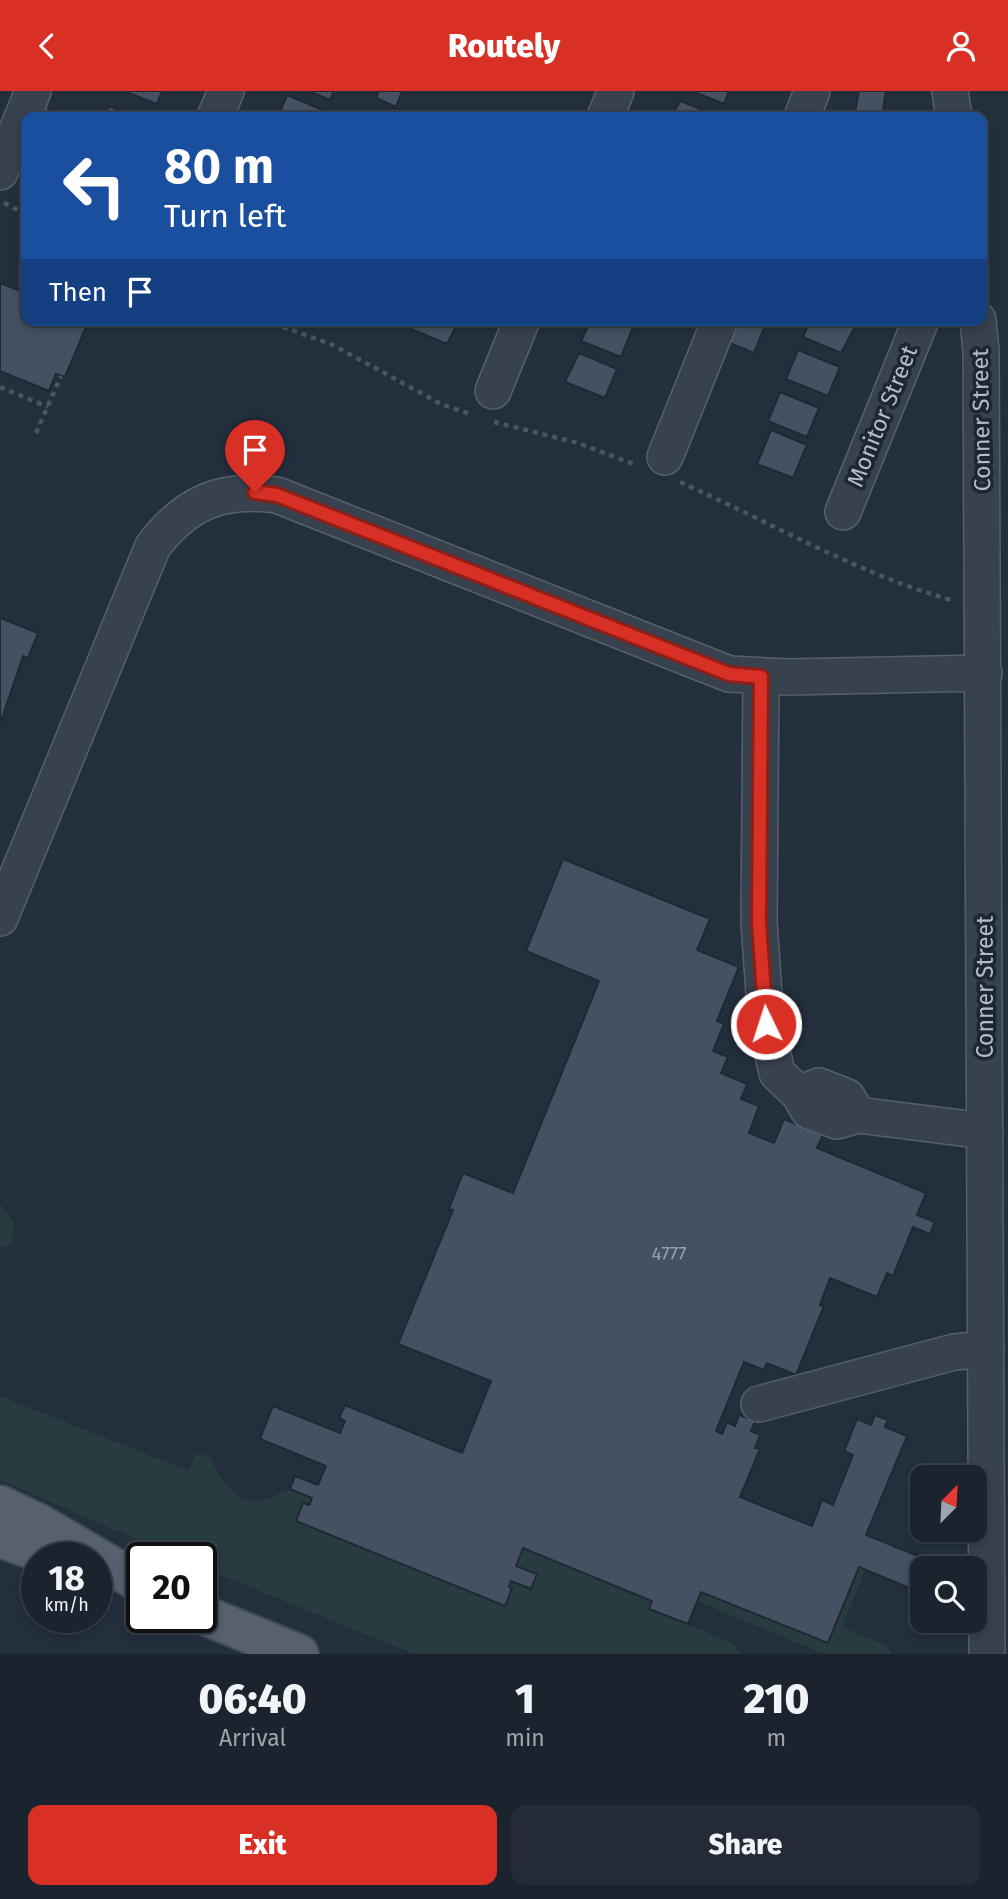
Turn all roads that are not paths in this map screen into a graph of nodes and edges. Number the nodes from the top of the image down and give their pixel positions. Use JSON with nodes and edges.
{"nodes":[{"id":1,"x":33,"y":91,"type":"edge"},
{"id":2,"x":226,"y":91,"type":"edge"},
{"id":3,"x":616,"y":91,"type":"edge"},
{"id":4,"x":812,"y":91,"type":"edge"},
{"id":5,"x":950,"y":91,"type":"edge"},
{"id":6,"x":24,"y":112,"type":"edge"},
{"id":7,"x":217,"y":112,"type":"edge"},
{"id":8,"x":607,"y":112,"type":"edge"},
{"id":9,"x":804,"y":112,"type":"edge"},
{"id":10,"x":953,"y":112,"type":"edge"},
{"id":11,"x":21,"y":120,"type":"edge"},
{"id":12,"x":0,"y":172,"type":"edge"},
{"id":13,"x":520,"y":326,"type":"edge"},
{"id":14,"x":718,"y":326,"type":"edge"},
{"id":15,"x":919,"y":326,"type":"edge"},
{"id":16,"x":979,"y":326,"type":"edge"},
{"id":17,"x":487,"y":409,"type":"road end"},
{"id":18,"x":660,"y":467,"type":"road end"},
{"id":19,"x":843,"y":512,"type":"dead end"},
{"id":20,"x":984,"y":673,"type":"junction"},
{"id":21,"x":761,"y":677,"type":"junction"},
{"id":22,"x":0,"y":918,"type":"edge"},
{"id":23,"x":985,"y":1131,"type":"junction"},
{"id":24,"x":996,"y":1176,"type":"edge"},
{"id":25,"x":986,"y":1349,"type":"junction"},
{"id":26,"x":759,"y":1404,"type":"dead end"},
{"id":27,"x":0,"y":1506,"type":"edge"},
{"id":28,"x":0,"y":1538,"type":"edge"},
{"id":29,"x":21,"y":1546,"type":"edge"},
{"id":30,"x":126,"y":1575,"type":"edge"},
{"id":31,"x":997,"y":1602,"type":"edge"},
{"id":32,"x":217,"y":1621,"type":"edge"},
{"id":33,"x":299,"y":1654,"type":"edge"},
{"id":34,"x":986,"y":1654,"type":"edge"}],
"edges":[{"from":1,"to":6,"type":"street"},
{"from":2,"to":7,"type":"street"},
{"from":3,"to":8,"type":"street"},
{"from":4,"to":9,"type":"street"},
{"from":5,"to":10,"type":"street"},
{"from":11,"to":12,"type":"street"},
{"from":13,"to":17,"type":"street"},
{"from":14,"to":18,"type":"street"},
{"from":15,"to":19,"type":"street","name":"Monitor Street"},
{"from":16,"to":20,"type":"street","name":"Conner Street"},
{"from":20,"to":21,"type":"street"},
{"from":20,"to":23,"type":"street","name":"Conner Street"},
{"from":21,"to":22,"type":"street"},
{"from":21,"to":23,"type":"street"},
{"from":23,"to":24,"type":"street","name":"Conner Street"},
{"from":24,"to":25,"type":"street","name":"Conner Street"},
{"from":25,"to":26,"type":"street"},
{"from":25,"to":31,"type":"street","name":"Conner Street"},
{"from":27,"to":30,"type":"main road"},
{"from":28,"to":29,"type":"main road"},
{"from":31,"to":34,"type":"street","name":"Conner Street"},
{"from":32,"to":33,"type":"main road"}]}
